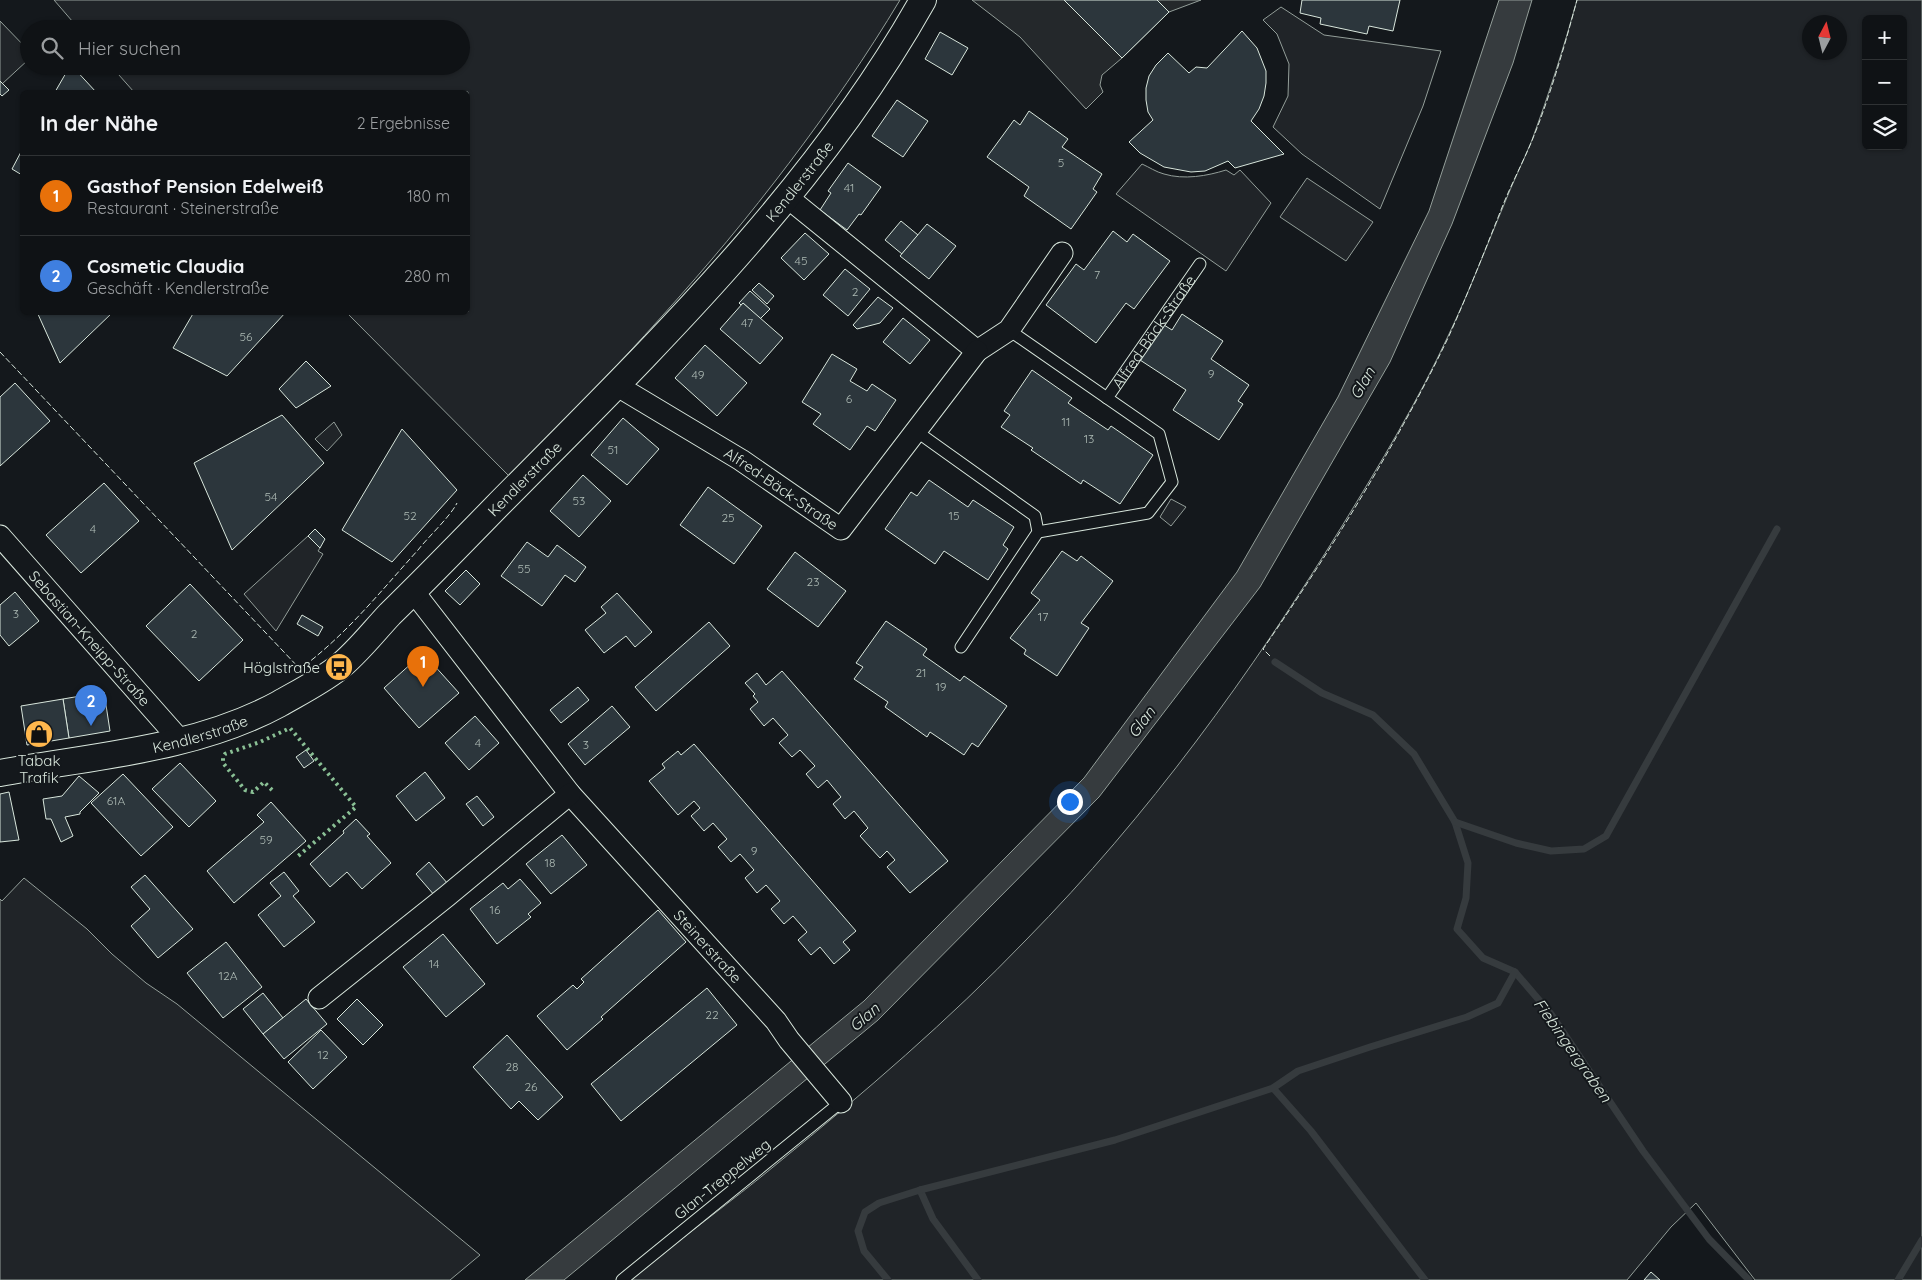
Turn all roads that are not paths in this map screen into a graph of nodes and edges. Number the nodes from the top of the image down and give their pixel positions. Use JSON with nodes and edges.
{"nodes":[{"id":1,"x":923,"y":0,"type":"edge"},
{"id":2,"x":786,"y":198,"type":"junction"},
{"id":3,"x":1062,"y":253,"type":"dead end"},
{"id":4,"x":1200,"y":264,"type":"dead end"},
{"id":5,"x":1009,"y":330,"type":"junction"},
{"id":6,"x":977,"y":352,"type":"junction"},
{"id":7,"x":616,"y":385,"type":"junction"},
{"id":8,"x":1107,"y":398,"type":"junction"},
{"id":9,"x":916,"y":431,"type":"junction"},
{"id":10,"x":1038,"y":532,"type":"junction"},
{"id":11,"x":0,"y":536,"type":"edge"},
{"id":12,"x":413,"y":591,"type":"junction"},
{"id":13,"x":962,"y":647,"type":"dead end"},
{"id":14,"x":180,"y":740,"type":"junction"},
{"id":15,"x":0,"y":773,"type":"edge"},
{"id":16,"x":570,"y":794,"type":"junction"},
{"id":17,"x":319,"y":998,"type":"dead end"},
{"id":18,"x":838,"y":1099,"type":"joint"},
{"id":19,"x":622,"y":1280,"type":"edge"}],
"edges":[{"from":1,"to":2,"type":"street","name":"Kendlerstraße"},
{"from":2,"to":6,"type":"street"},
{"from":2,"to":7,"type":"street","name":"Kendlerstraße"},
{"from":3,"to":5,"type":"street","name":"Alfred-Bäck-Straße"},
{"from":4,"to":8,"type":"lane","name":"Alfred-Bäck-Straße"},
{"from":5,"to":6,"type":"street","name":"Alfred-Bäck-Straße"},
{"from":5,"to":8,"type":"lane","name":"Alfred-Bäck-Straße"},
{"from":6,"to":9,"type":"street","name":"Alfred-Bäck-Straße"},
{"from":7,"to":9,"type":"street","name":"Alfred-Bäck-Straße"},
{"from":7,"to":12,"type":"street","name":"Kendlerstraße"},
{"from":8,"to":10,"type":"lane","name":"Alfred-Bäck-Straße"},
{"from":9,"to":10,"type":"lane"},
{"from":10,"to":13,"type":"lane"},
{"from":11,"to":14,"type":"street","name":"Sebastian-Kneipp-Straße"},
{"from":12,"to":14,"type":"street","name":"Kendlerstraße"},
{"from":12,"to":16,"type":"street","name":"Steinerstraße"},
{"from":14,"to":15,"type":"street","name":"Kendlerstraße"},
{"from":16,"to":17,"type":"street"},
{"from":16,"to":18,"type":"street","name":"Steinerstraße"},
{"from":18,"to":19,"type":"lane","name":"Glan-Treppelweg"}]}
